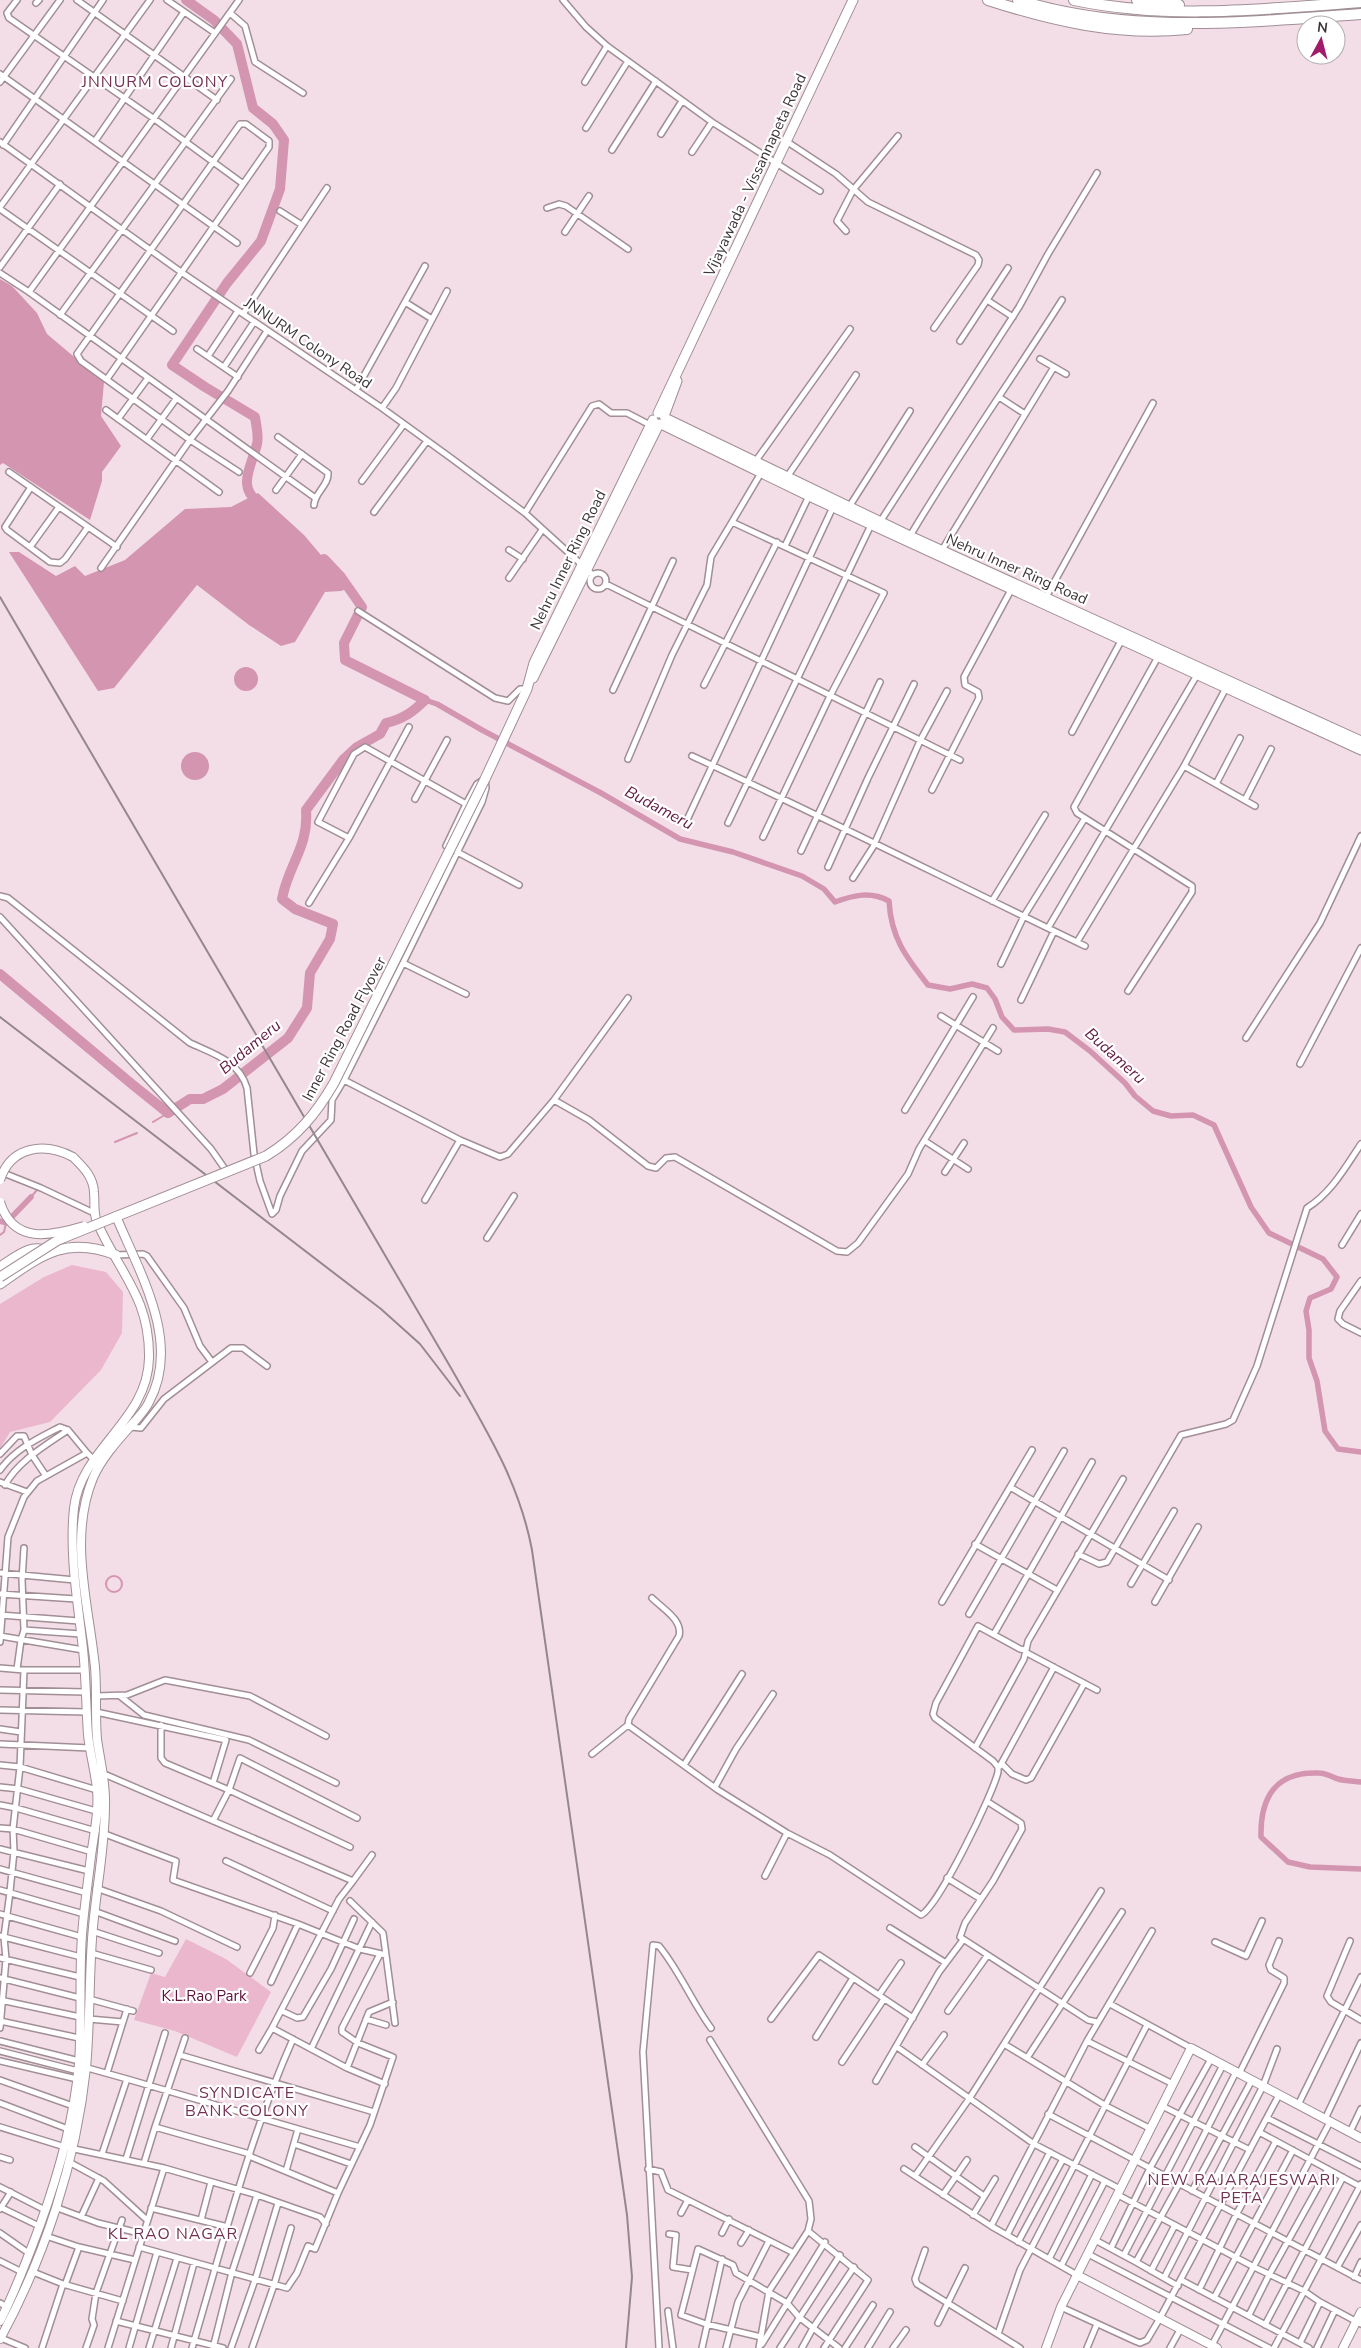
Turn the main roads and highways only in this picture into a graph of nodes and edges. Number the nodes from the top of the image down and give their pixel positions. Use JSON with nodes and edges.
{"nodes":[{"id":1,"x":853,"y":0,"type":"edge"},
{"id":2,"x":988,"y":0,"type":"edge"},
{"id":3,"x":1018,"y":0,"type":"edge"},
{"id":4,"x":1074,"y":0,"type":"edge"},
{"id":5,"x":1137,"y":0,"type":"edge"},
{"id":6,"x":1361,"y":2,"type":"edge"},
{"id":7,"x":1271,"y":8,"type":"junction"},
{"id":8,"x":1361,"y":14,"type":"edge"},
{"id":9,"x":1270,"y":20,"type":"junction"},
{"id":10,"x":683,"y":362,"type":"junction"},
{"id":11,"x":671,"y":400,"type":"junction"},
{"id":12,"x":659,"y":422,"type":"junction"},
{"id":13,"x":682,"y":426,"type":"junction"},
{"id":14,"x":1227,"y":685,"type":"junction"},
{"id":15,"x":514,"y":715,"type":"joint"},
{"id":16,"x":1361,"y":741,"type":"edge"},
{"id":17,"x":1361,"y":750,"type":"edge"},
{"id":18,"x":51,"y":1253,"type":"junction"},
{"id":19,"x":116,"y":1255,"type":"road end"},
{"id":20,"x":0,"y":1268,"type":"edge"},
{"id":21,"x":0,"y":1277,"type":"edge"},
{"id":22,"x":0,"y":1284,"type":"edge"}],
"edges":[{"from":1,"to":10,"type":"main road","name":"Vijayawada - Vissannapeta Road"},
{"from":2,"to":9,"type":"highway"},
{"from":3,"to":9,"type":"highway"},
{"from":4,"to":7,"type":"highway"},
{"from":5,"to":7,"type":"highway"},
{"from":6,"to":7,"type":"highway"},
{"from":8,"to":9,"type":"highway"},
{"from":10,"to":11,"type":"main road","name":"Vijayawada - Vissannapeta Road"},
{"from":10,"to":12,"type":"main road","name":"Vijayawada - Vissannapeta Road"},
{"from":11,"to":12,"type":"main road","name":"Vijayawada - Vissannapeta Road"},
{"from":11,"to":13,"type":"main road"},
{"from":12,"to":13,"type":"main road","name":"Nehru Inner Ring Road"},
{"from":12,"to":14,"type":"main road"},
{"from":12,"to":15,"type":"main road","name":"Nehru Inner Ring Road"},
{"from":13,"to":14,"type":"main road","name":"Nehru Inner Ring Road"},
{"from":14,"to":16,"type":"main road","name":"Nehru Inner Ring Road"},
{"from":14,"to":17,"type":"main road"},
{"from":15,"to":21,"type":"main road","name":"Inner Ring Road Flyover","bridge":true},
{"from":18,"to":19,"type":"main road"},
{"from":18,"to":20,"type":"main road"},
{"from":18,"to":22,"type":"main road"}]}
